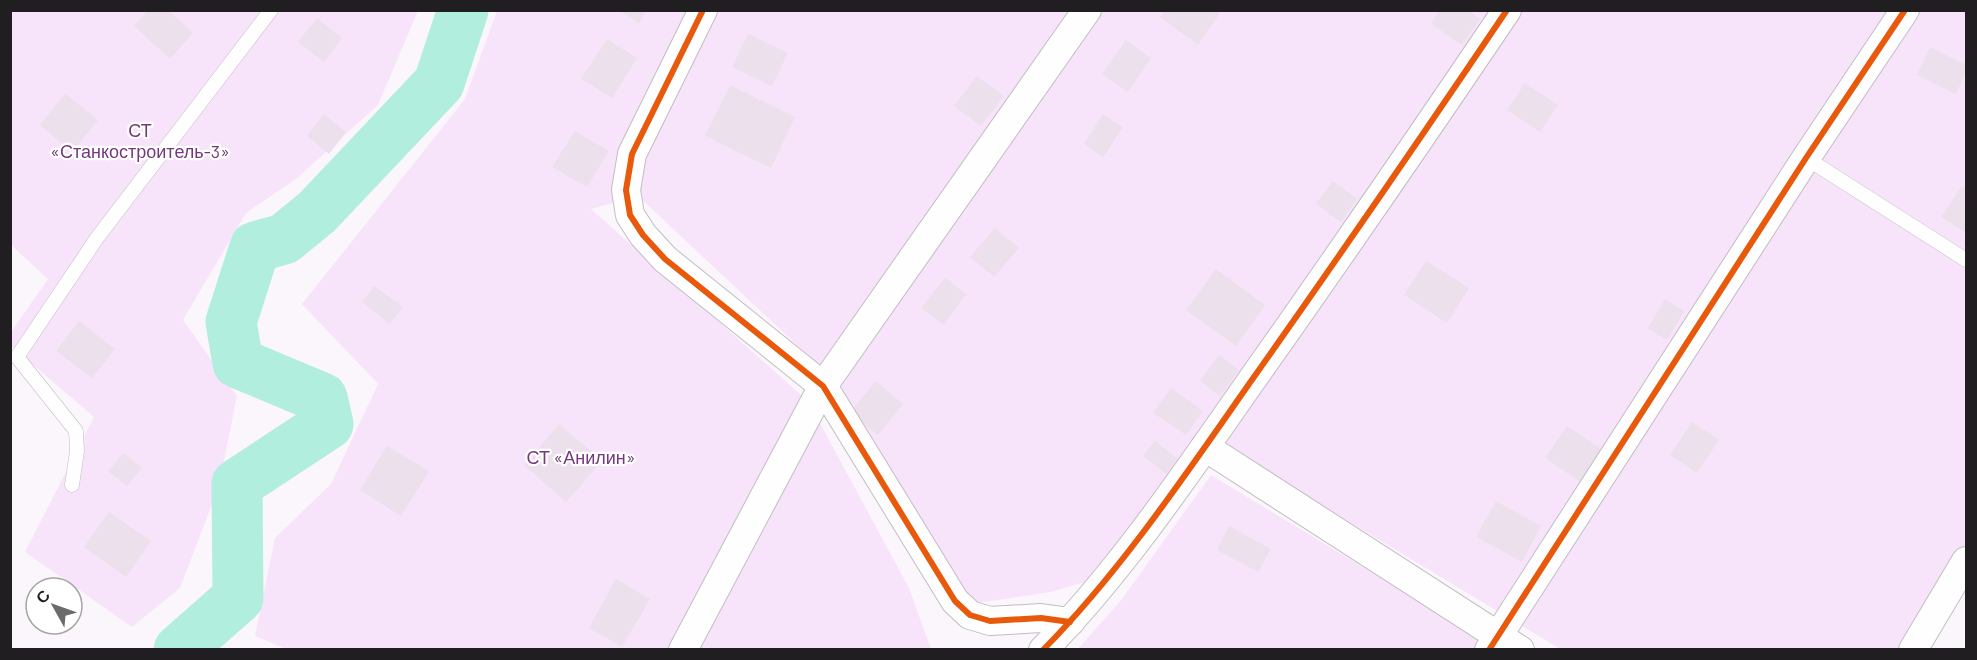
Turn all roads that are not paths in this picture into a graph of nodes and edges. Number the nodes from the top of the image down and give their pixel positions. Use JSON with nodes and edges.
{"nodes":[{"id":1,"x":271,"y":10,"type":"edge"},
{"id":2,"x":703,"y":10,"type":"edge"},
{"id":3,"x":1088,"y":10,"type":"edge"},
{"id":4,"x":1507,"y":10,"type":"edge"},
{"id":5,"x":1905,"y":10,"type":"edge"},
{"id":6,"x":1806,"y":158,"type":"junction"},
{"id":7,"x":1966,"y":260,"type":"edge"},
{"id":8,"x":823,"y":386,"type":"junction"},
{"id":9,"x":1205,"y":447,"type":"junction"},
{"id":10,"x":72,"y":485,"type":"dead end"},
{"id":11,"x":1966,"y":561,"type":"edge"},
{"id":12,"x":1070,"y":622,"type":"junction"},
{"id":13,"x":1502,"y":645,"type":"edge"},
{"id":14,"x":684,"y":650,"type":"edge"},
{"id":15,"x":1043,"y":650,"type":"edge"},
{"id":16,"x":1913,"y":650,"type":"edge"}],
"edges":[{"from":1,"to":10,"type":"lane"},
{"from":2,"to":8,"type":"street"},
{"from":3,"to":8,"type":"street"},
{"from":4,"to":9,"type":"street"},
{"from":5,"to":6,"type":"street"},
{"from":6,"to":7,"type":"lane"},
{"from":6,"to":13,"type":"street"},
{"from":8,"to":12,"type":"street"},
{"from":8,"to":14,"type":"street"},
{"from":9,"to":12,"type":"street"},
{"from":9,"to":13,"type":"street"},
{"from":11,"to":16,"type":"street"},
{"from":12,"to":15,"type":"street"}]}
